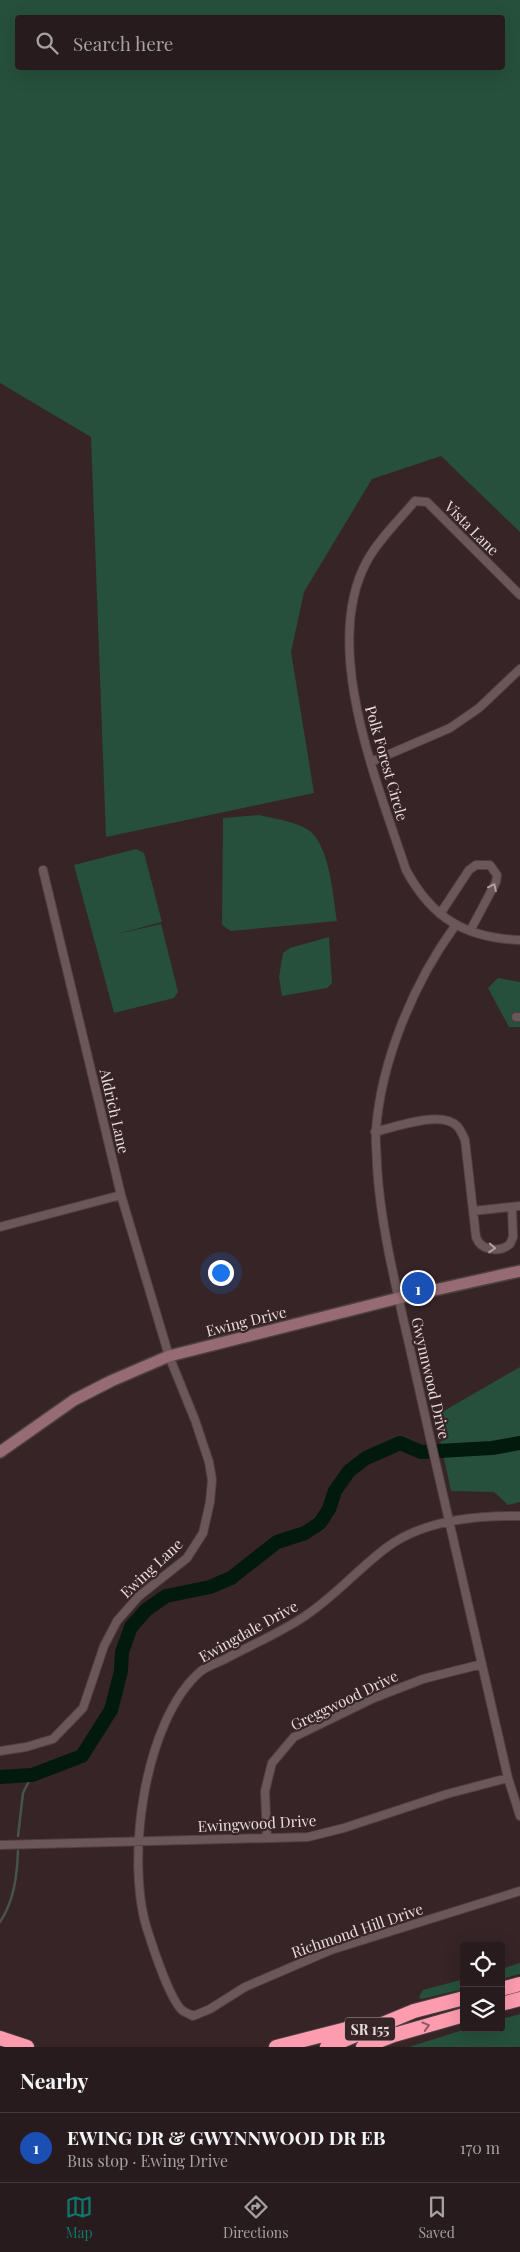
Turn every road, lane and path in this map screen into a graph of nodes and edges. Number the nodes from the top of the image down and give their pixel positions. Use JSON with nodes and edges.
{"nodes":[{"id":1,"x":426,"y":502,"type":"joint"},
{"id":2,"x":520,"y":595,"type":"edge"},
{"id":3,"x":520,"y":670,"type":"edge"},
{"id":4,"x":371,"y":762,"type":"junction"},
{"id":5,"x":44,"y":870,"type":"dead end"},
{"id":6,"x":440,"y":914,"type":"junction"},
{"id":7,"x":455,"y":926,"type":"junction"},
{"id":8,"x":470,"y":930,"type":"junction"},
{"id":9,"x":520,"y":940,"type":"edge"},
{"id":10,"x":376,"y":1132,"type":"junction"},
{"id":11,"x":121,"y":1195,"type":"junction"},
{"id":12,"x":516,"y":1207,"type":"edge"},
{"id":13,"x":473,"y":1211,"type":"junction"},
{"id":14,"x":0,"y":1227,"type":"edge"},
{"id":15,"x":520,"y":1271,"type":"edge"},
{"id":16,"x":399,"y":1298,"type":"junction"},
{"id":17,"x":169,"y":1356,"type":"junction"},
{"id":18,"x":0,"y":1452,"type":"edge"},
{"id":19,"x":520,"y":1516,"type":"edge"},
{"id":20,"x":448,"y":1522,"type":"junction"},
{"id":21,"x":482,"y":1664,"type":"junction"},
{"id":22,"x":0,"y":1751,"type":"edge"},
{"id":23,"x":508,"y":1778,"type":"junction"},
{"id":24,"x":520,"y":1816,"type":"edge"},
{"id":25,"x":267,"y":1838,"type":"junction"},
{"id":26,"x":139,"y":1842,"type":"junction"},
{"id":27,"x":0,"y":1845,"type":"edge"},
{"id":28,"x":520,"y":1891,"type":"edge"},
{"id":29,"x":520,"y":1984,"type":"edge"},
{"id":30,"x":505,"y":1988,"type":"edge"},
{"id":31,"x":460,"y":1999,"type":"edge"},
{"id":32,"x":520,"y":1999,"type":"edge"},
{"id":33,"x":505,"y":2003,"type":"edge"},
{"id":34,"x":182,"y":2010,"type":"joint"},
{"id":35,"x":414,"y":2011,"type":"junction"},
{"id":36,"x":460,"y":2016,"type":"edge"},
{"id":37,"x":394,"y":2035,"type":"junction"},
{"id":38,"x":0,"y":2038,"type":"edge"},
{"id":39,"x":27,"y":2047,"type":"edge"},
{"id":40,"x":276,"y":2047,"type":"edge"},
{"id":41,"x":327,"y":2047,"type":"edge"},
{"id":42,"x":363,"y":2047,"type":"edge"},
{"id":43,"x":371,"y":2047,"type":"edge"}],
"edges":[{"from":1,"to":2,"type":"street","name":"Vista Lane"},
{"from":1,"to":4,"type":"street","name":"Polk Forest Circle"},
{"from":3,"to":4,"type":"street"},
{"from":4,"to":6,"type":"street","name":"Polk Forest Circle"},
{"from":5,"to":11,"type":"street","name":"Aldrich Lane"},
{"from":6,"to":7,"type":"street","name":"Polk Forest Circle"},
{"from":8,"to":6,"type":"street","one_way":true},
{"from":7,"to":8,"type":"street","name":"Polk Forest Circle"},
{"from":7,"to":10,"type":"street","name":"Gwynnwood Drive"},
{"from":8,"to":9,"type":"street","name":"Polk Forest Circle"},
{"from":10,"to":13,"type":"street"},
{"from":10,"to":16,"type":"street","name":"Gwynnwood Drive"},
{"from":11,"to":14,"type":"street"},
{"from":11,"to":17,"type":"street","name":"Aldrich Lane"},
{"from":12,"to":13,"type":"street"},
{"from":13,"to":12,"type":"street","one_way":true},
{"from":15,"to":16,"type":"street","name":"Ewing Drive"},
{"from":16,"to":17,"type":"street","name":"Ewing Drive"},
{"from":16,"to":20,"type":"street","name":"Gwynnwood Drive"},
{"from":17,"to":18,"type":"street","name":"Ewing Drive"},
{"from":17,"to":22,"type":"street","name":"Ewing Lane"},
{"from":19,"to":20,"type":"street","name":"Ewingdale Drive"},
{"from":20,"to":21,"type":"street","name":"Gwynnwood Drive"},
{"from":20,"to":26,"type":"street","name":"Ewingdale Drive"},
{"from":21,"to":23,"type":"street","name":"Gwynnwood Drive"},
{"from":21,"to":25,"type":"street","name":"Greggwood Drive"},
{"from":23,"to":24,"type":"street","name":"Gwynnwood Drive"},
{"from":23,"to":25,"type":"street","name":"Ewingwood Drive"},
{"from":25,"to":26,"type":"street","name":"Ewingwood Drive"},
{"from":26,"to":27,"type":"street","name":"Ewingwood Drive"},
{"from":26,"to":34,"type":"street","name":"Ewingdale Drive"},
{"from":28,"to":34,"type":"street","name":"Richmond Hill Drive"},
{"from":29,"to":30,"type":"highway"},
{"from":31,"to":35,"type":"highway","number":"SR 155"},
{"from":32,"to":33,"type":"highway"},
{"from":35,"to":40,"type":"highway"},
{"from":35,"to":41,"type":"highway","number":"SR 155"},
{"from":37,"to":36,"type":"highway","number":"SR 155","one_way":true},
{"from":37,"to":42,"type":"highway","number":"SR 155"},
{"from":37,"to":43,"type":"highway"},
{"from":38,"to":39,"type":"highway"}]}
